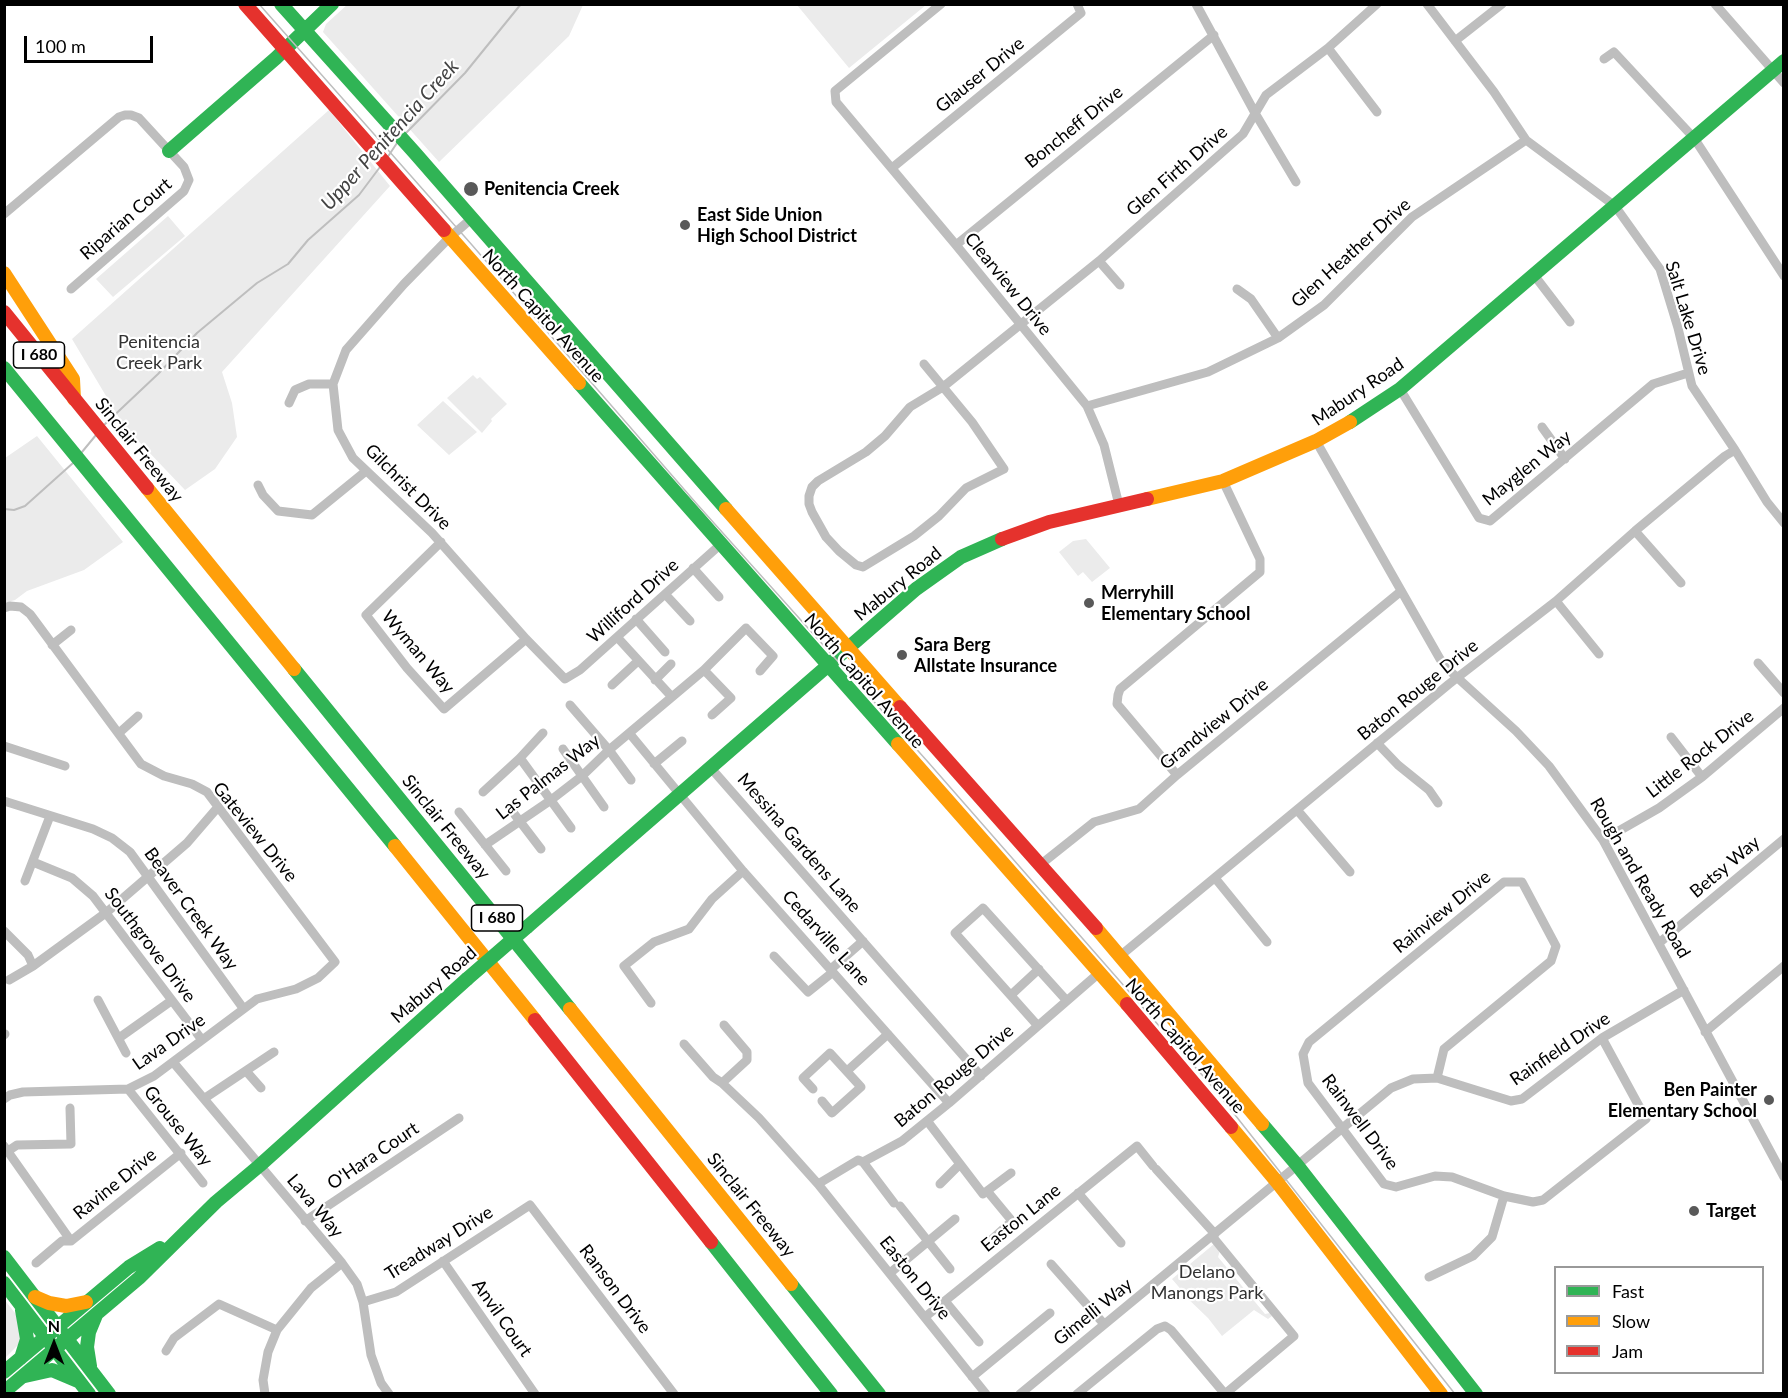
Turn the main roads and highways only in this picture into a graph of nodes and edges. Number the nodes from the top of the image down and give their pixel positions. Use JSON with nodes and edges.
{"nodes":[{"id":1,"x":245,"y":4,"type":"edge"},
{"id":2,"x":281,"y":4,"type":"edge"},
{"id":3,"x":332,"y":4,"type":"edge"},
{"id":4,"x":304,"y":30,"type":"junction"},
{"id":5,"x":284,"y":49,"type":"junction"},
{"id":6,"x":1778,"y":65,"type":"edge"},
{"id":7,"x":169,"y":151,"type":"road end"},
{"id":8,"x":4,"y":273,"type":"edge"},
{"id":9,"x":4,"y":312,"type":"edge"},
{"id":10,"x":4,"y":368,"type":"edge"},
{"id":11,"x":78,"y":404,"type":"junction"},
{"id":12,"x":848,"y":648,"type":"junction"},
{"id":13,"x":826,"y":666,"type":"junction"},
{"id":14,"x":177,"y":1238,"type":"junction"},
{"id":15,"x":4,"y":1257,"type":"edge"},
{"id":16,"x":4,"y":1283,"type":"edge"},
{"id":17,"x":34,"y":1296,"type":"junction"},
{"id":18,"x":88,"y":1301,"type":"junction"},
{"id":19,"x":20,"y":1302,"type":"junction"},
{"id":20,"x":96,"y":1313,"type":"junction"},
{"id":21,"x":52,"y":1331,"type":"junction"},
{"id":22,"x":67,"y":1339,"type":"junction"},
{"id":23,"x":55,"y":1349,"type":"junction"},
{"id":24,"x":21,"y":1358,"type":"junction"},
{"id":25,"x":91,"y":1370,"type":"junction"},
{"id":26,"x":4,"y":1372,"type":"edge"},
{"id":27,"x":22,"y":1377,"type":"junction"},
{"id":28,"x":80,"y":1382,"type":"junction"},
{"id":29,"x":4,"y":1392,"type":"edge"},
{"id":30,"x":89,"y":1394,"type":"edge"},
{"id":31,"x":109,"y":1394,"type":"edge"},
{"id":32,"x":831,"y":1394,"type":"edge"},
{"id":33,"x":879,"y":1394,"type":"edge"},
{"id":34,"x":1441,"y":1394,"type":"edge"},
{"id":35,"x":1476,"y":1394,"type":"edge"}],
"edges":[{"from":1,"to":5,"type":"main road","name":"North Capitol Avenue"},
{"from":2,"to":4,"type":"main road","name":"North Capitol Avenue"},
{"from":3,"to":4,"type":"main road"},
{"from":4,"to":5,"type":"main road"},
{"from":4,"to":12,"type":"main road","name":"North Capitol Avenue"},
{"from":5,"to":7,"type":"main road"},
{"from":5,"to":13,"type":"main road","name":"North Capitol Avenue"},
{"from":6,"to":12,"type":"main road","name":"Mabury Road"},
{"from":8,"to":11,"type":"main road"},
{"from":9,"to":11,"type":"main road","name":"Sinclair Freeway","number":"I 680"},
{"from":10,"to":32,"type":"main road","number":"I 680"},
{"from":11,"to":33,"type":"main road","name":"Sinclair Freeway","number":"I 680"},
{"from":12,"to":13,"type":"main road","name":"Mabury Road"},
{"from":12,"to":35,"type":"main road","name":"North Capitol Avenue"},
{"from":13,"to":14,"type":"main road","name":"Mabury Road","bridge":true},
{"from":13,"to":34,"type":"main road","name":"North Capitol Avenue"},
{"from":14,"to":18,"type":"main road","name":"Mabury Road"},
{"from":14,"to":20,"type":"main road","name":"Mabury Road"},
{"from":15,"to":17,"type":"main road"},
{"from":16,"to":19,"type":"main road"},
{"from":17,"to":18,"type":"main road"},
{"from":17,"to":21,"type":"main road"},
{"from":18,"to":21,"type":"main road","name":"Mabury Road"},
{"from":19,"to":21,"type":"main road"},
{"from":19,"to":24,"type":"main road"},
{"from":20,"to":22,"type":"main road","name":"Mabury Road"},
{"from":20,"to":25,"type":"main road"},
{"from":21,"to":22,"type":"main road"},
{"from":21,"to":23,"type":"main road"},
{"from":21,"to":24,"type":"main road","name":"Mabury Road"},
{"from":22,"to":23,"type":"main road","name":"Mabury Road"},
{"from":22,"to":25,"type":"main road"},
{"from":23,"to":27,"type":"main road","name":"Mabury Road"},
{"from":23,"to":28,"type":"main road"},
{"from":24,"to":26,"type":"main road","name":"Mabury Road"},
{"from":25,"to":31,"type":"main road"},
{"from":27,"to":28,"type":"main road"},
{"from":27,"to":29,"type":"main road","name":"Mabury Road"},
{"from":28,"to":30,"type":"main road"}]}
